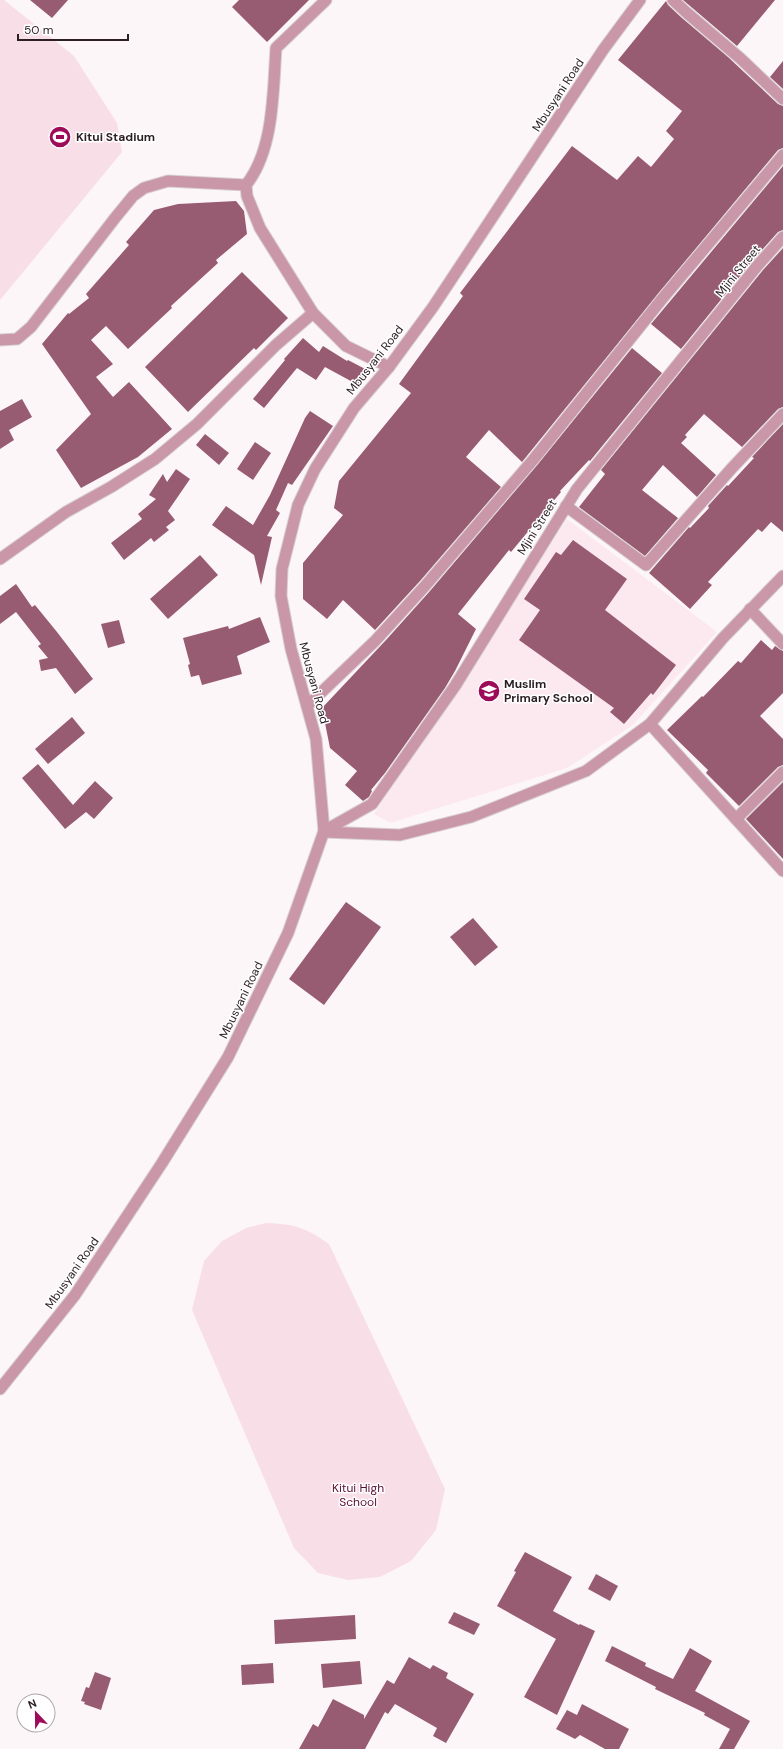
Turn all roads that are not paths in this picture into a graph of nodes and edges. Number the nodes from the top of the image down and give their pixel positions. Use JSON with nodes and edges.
{"nodes":[{"id":1,"x":326,"y":0,"type":"edge"},
{"id":2,"x":640,"y":0,"type":"edge"},
{"id":3,"x":673,"y":0,"type":"edge"},
{"id":4,"x":783,"y":99,"type":"edge"},
{"id":5,"x":783,"y":155,"type":"edge"},
{"id":6,"x":246,"y":185,"type":"junction"},
{"id":7,"x":783,"y":237,"type":"edge"},
{"id":8,"x":313,"y":313,"type":"junction"},
{"id":9,"x":0,"y":340,"type":"edge"},
{"id":10,"x":389,"y":367,"type":"junction"},
{"id":11,"x":783,"y":414,"type":"edge"},
{"id":12,"x":566,"y":506,"type":"junction"},
{"id":13,"x":0,"y":559,"type":"edge"},
{"id":14,"x":783,"y":576,"type":"edge"},
{"id":15,"x":750,"y":609,"type":"junction"},
{"id":16,"x":783,"y":644,"type":"edge"},
{"id":17,"x":307,"y":706,"type":"junction"},
{"id":18,"x":650,"y":724,"type":"junction"},
{"id":19,"x":783,"y":772,"type":"edge"},
{"id":20,"x":736,"y":819,"type":"junction"},
{"id":21,"x":324,"y":832,"type":"junction"},
{"id":22,"x":782,"y":869,"type":"edge"},
{"id":23,"x":0,"y":1389,"type":"edge"}],
"edges":[{"from":1,"to":6,"type":"street"},
{"from":2,"to":10,"type":"street","name":"Mbusyani Road"},
{"from":3,"to":4,"type":"street"},
{"from":5,"to":17,"type":"street"},
{"from":6,"to":8,"type":"street"},
{"from":6,"to":9,"type":"street"},
{"from":7,"to":12,"type":"street","name":"Mjini Street"},
{"from":8,"to":10,"type":"street"},
{"from":8,"to":13,"type":"street"},
{"from":10,"to":17,"type":"street","name":"Mbusyani Road"},
{"from":11,"to":12,"type":"street"},
{"from":12,"to":21,"type":"street","name":"Mjini Street"},
{"from":14,"to":15,"type":"street"},
{"from":15,"to":16,"type":"street"},
{"from":15,"to":18,"type":"street"},
{"from":17,"to":21,"type":"street","name":"Mbusyani Road"},
{"from":18,"to":20,"type":"street"},
{"from":18,"to":21,"type":"street"},
{"from":19,"to":20,"type":"street"},
{"from":20,"to":22,"type":"street"},
{"from":21,"to":23,"type":"street","name":"Mbusyani Road"}]}
